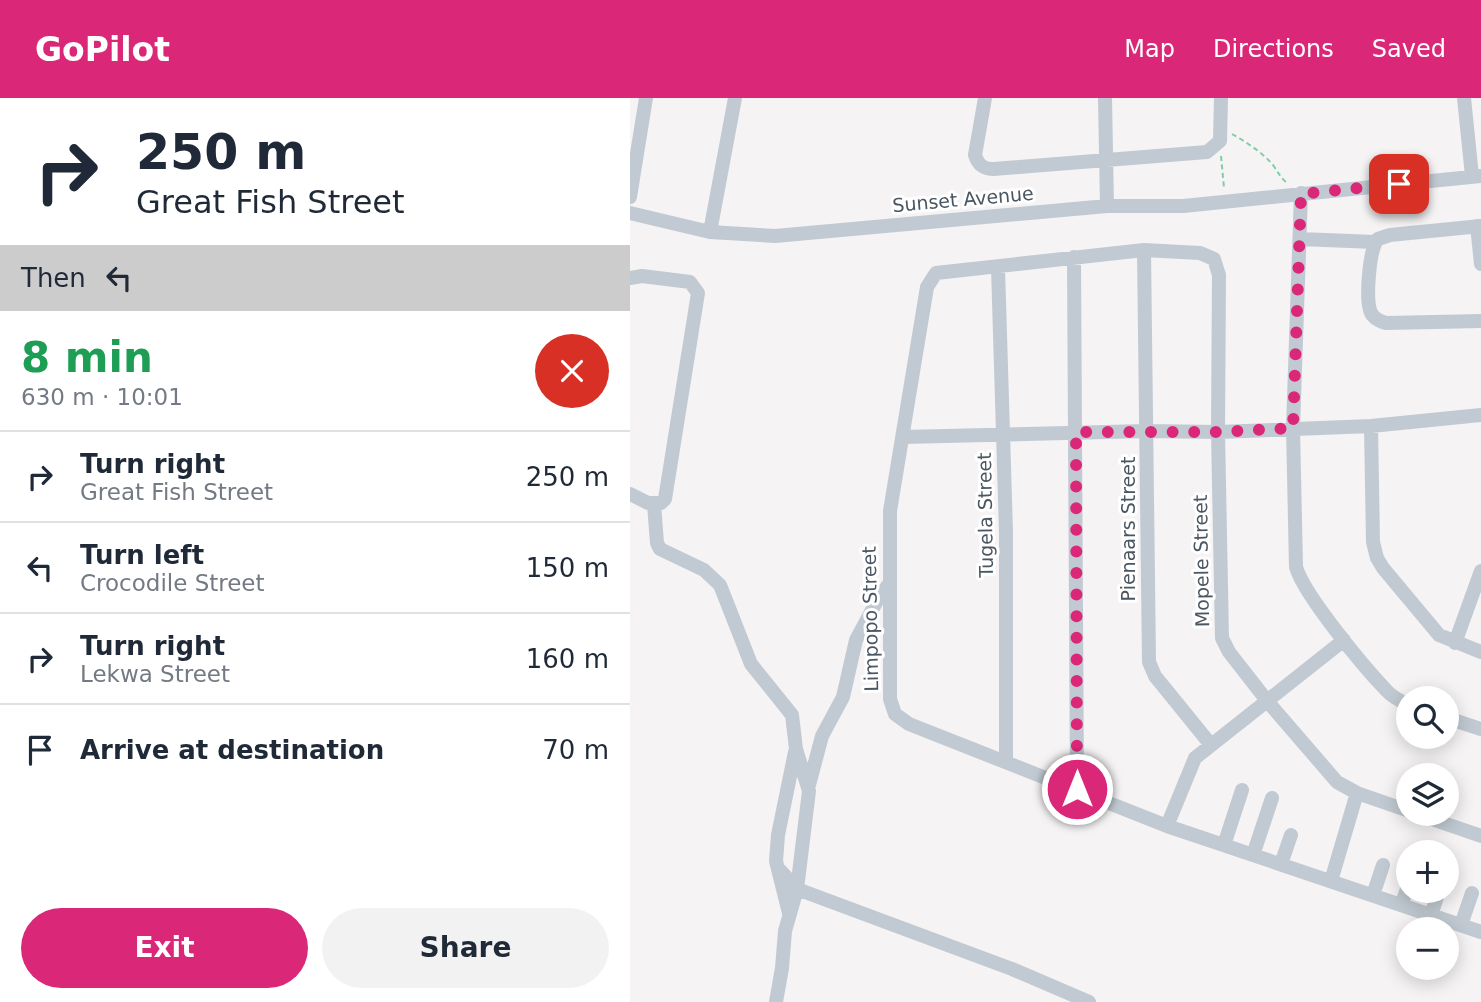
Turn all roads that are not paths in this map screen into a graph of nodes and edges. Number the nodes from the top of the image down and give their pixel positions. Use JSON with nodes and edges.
{"nodes":[{"id":1,"x":646,"y":98,"type":"edge"},
{"id":2,"x":735,"y":98,"type":"edge"},
{"id":3,"x":985,"y":98,"type":"edge"},
{"id":4,"x":1105,"y":98,"type":"edge"},
{"id":5,"x":1222,"y":98,"type":"edge"},
{"id":6,"x":1464,"y":98,"type":"edge"},
{"id":7,"x":1107,"y":161,"type":"junction"},
{"id":8,"x":1476,"y":176,"type":"edge"},
{"id":9,"x":1301,"y":194,"type":"junction"},
{"id":10,"x":630,"y":197,"type":"edge"},
{"id":11,"x":1107,"y":206,"type":"junction"},
{"id":12,"x":630,"y":213,"type":"edge"},
{"id":13,"x":1479,"y":226,"type":"edge"},
{"id":14,"x":710,"y":232,"type":"junction"},
{"id":15,"x":1300,"y":239,"type":"junction"},
{"id":16,"x":1375,"y":242,"type":"junction"},
{"id":17,"x":1144,"y":250,"type":"junction"},
{"id":18,"x":1074,"y":257,"type":"junction"},
{"id":19,"x":1217,"y":263,"type":"joint"},
{"id":20,"x":1481,"y":264,"type":"edge"},
{"id":21,"x":998,"y":268,"type":"junction"},
{"id":22,"x":630,"y":278,"type":"edge"},
{"id":23,"x":1481,"y":321,"type":"edge"},
{"id":24,"x":1481,"y":415,"type":"edge"},
{"id":25,"x":1371,"y":426,"type":"junction"},
{"id":26,"x":1293,"y":428,"type":"junction"},
{"id":27,"x":1146,"y":431,"type":"junction"},
{"id":28,"x":1076,"y":432,"type":"junction"},
{"id":29,"x":1217,"y":432,"type":"junction"},
{"id":30,"x":1002,"y":434,"type":"junction"},
{"id":31,"x":903,"y":437,"type":"junction"},
{"id":32,"x":630,"y":494,"type":"edge"},
{"id":33,"x":654,"y":504,"type":"junction"},
{"id":34,"x":1481,"y":571,"type":"edge"},
{"id":35,"x":889,"y":584,"type":"junction"},
{"id":36,"x":1344,"y":640,"type":"junction"},
{"id":37,"x":1455,"y":643,"type":"junction"},
{"id":38,"x":1481,"y":652,"type":"edge"},
{"id":39,"x":1396,"y":697,"type":"edge"},
{"id":40,"x":1268,"y":702,"type":"junction"},
{"id":41,"x":1459,"y":722,"type":"edge"},
{"id":42,"x":1481,"y":729,"type":"edge"},
{"id":43,"x":1211,"y":745,"type":"junction"},
{"id":44,"x":796,"y":749,"type":"junction"},
{"id":45,"x":1006,"y":762,"type":"junction"},
{"id":46,"x":809,"y":785,"type":"junction"},
{"id":47,"x":1077,"y":789,"type":"junction"},
{"id":48,"x":1242,"y":790,"type":"dead end"},
{"id":49,"x":1357,"y":793,"type":"junction"},
{"id":50,"x":1272,"y":798,"type":"dead end"},
{"id":51,"x":1396,"y":806,"type":"edge"},
{"id":52,"x":1167,"y":826,"type":"junction"},
{"id":53,"x":1452,"y":826,"type":"edge"},
{"id":54,"x":1291,"y":835,"type":"dead end"},
{"id":55,"x":1481,"y":836,"type":"edge"},
{"id":56,"x":1224,"y":845,"type":"junction"},
{"id":57,"x":1253,"y":855,"type":"junction"},
{"id":58,"x":1281,"y":864,"type":"junction"},
{"id":59,"x":1382,"y":865,"type":"dead end"},
{"id":60,"x":778,"y":868,"type":"junction"},
{"id":61,"x":1331,"y":881,"type":"junction"},
{"id":62,"x":797,"y":889,"type":"junction"},
{"id":63,"x":1472,"y":893,"type":"dead end"},
{"id":64,"x":1373,"y":895,"type":"junction"},
{"id":65,"x":1435,"y":903,"type":"edge"},
{"id":66,"x":1401,"y":905,"type":"joint"},
{"id":67,"x":790,"y":915,"type":"junction"},
{"id":68,"x":1431,"y":915,"type":"junction"},
{"id":69,"x":1461,"y":925,"type":"junction"},
{"id":70,"x":1481,"y":932,"type":"edge"},
{"id":71,"x":776,"y":1002,"type":"edge"},
{"id":72,"x":1089,"y":1002,"type":"edge"}],
"edges":[{"from":1,"to":10,"type":"street"},
{"from":2,"to":14,"type":"street"},
{"from":3,"to":7,"type":"street"},
{"from":4,"to":7,"type":"street"},
{"from":5,"to":7,"type":"street"},
{"from":6,"to":8,"type":"street"},
{"from":7,"to":11,"type":"street"},
{"from":8,"to":9,"type":"street","name":"Sunset Avenue"},
{"from":9,"to":11,"type":"street","name":"Sunset Avenue"},
{"from":9,"to":15,"type":"street"},
{"from":11,"to":14,"type":"street","name":"Sunset Avenue"},
{"from":12,"to":14,"type":"street","name":"Sunset Avenue"},
{"from":13,"to":16,"type":"street"},
{"from":13,"to":20,"type":"street"},
{"from":15,"to":16,"type":"street"},
{"from":15,"to":26,"type":"street"},
{"from":16,"to":23,"type":"street"},
{"from":17,"to":18,"type":"street","name":"Limpopo Street"},
{"from":17,"to":19,"type":"street","name":"Limpopo Street"},
{"from":17,"to":27,"type":"street","name":"Pienaars Street"},
{"from":18,"to":21,"type":"street","name":"Limpopo Street"},
{"from":18,"to":28,"type":"street"},
{"from":19,"to":29,"type":"street","name":"Mopele Street"},
{"from":21,"to":30,"type":"street","name":"Tugela Street"},
{"from":21,"to":31,"type":"street","name":"Limpopo Street"},
{"from":22,"to":33,"type":"street"},
{"from":24,"to":25,"type":"street"},
{"from":25,"to":26,"type":"street"},
{"from":25,"to":37,"type":"street"},
{"from":26,"to":29,"type":"street"},
{"from":26,"to":36,"type":"street"},
{"from":27,"to":28,"type":"street"},
{"from":27,"to":29,"type":"street"},
{"from":27,"to":43,"type":"street","name":"Pienaars Street"},
{"from":28,"to":30,"type":"street"},
{"from":28,"to":47,"type":"street"},
{"from":29,"to":40,"type":"street","name":"Mopele Street"},
{"from":30,"to":31,"type":"street"},
{"from":30,"to":45,"type":"street","name":"Tugela Street"},
{"from":31,"to":35,"type":"street","name":"Limpopo Street"},
{"from":32,"to":33,"type":"street"},
{"from":33,"to":44,"type":"street"},
{"from":34,"to":37,"type":"street"},
{"from":35,"to":45,"type":"street","name":"Limpopo Street"},
{"from":35,"to":46,"type":"street"},
{"from":36,"to":39,"type":"street"},
{"from":36,"to":40,"type":"street"},
{"from":37,"to":38,"type":"street"},
{"from":40,"to":43,"type":"street"},
{"from":40,"to":49,"type":"street","name":"Mopele Street"},
{"from":41,"to":42,"type":"street"},
{"from":43,"to":52,"type":"street"},
{"from":44,"to":46,"type":"street"},
{"from":44,"to":60,"type":"street"},
{"from":45,"to":47,"type":"street","name":"Limpopo Street"},
{"from":46,"to":62,"type":"street"},
{"from":47,"to":52,"type":"street","name":"Limpopo Street"},
{"from":48,"to":56,"type":"street"},
{"from":49,"to":51,"type":"street","name":"Mopele Street"},
{"from":49,"to":61,"type":"street"},
{"from":50,"to":57,"type":"street"},
{"from":52,"to":56,"type":"street","name":"Limpopo Street"},
{"from":53,"to":55,"type":"street"},
{"from":54,"to":58,"type":"street"},
{"from":56,"to":57,"type":"street","name":"Limpopo Street"},
{"from":57,"to":58,"type":"street","name":"Limpopo Street"},
{"from":58,"to":61,"type":"street","name":"Limpopo Street"},
{"from":59,"to":64,"type":"street"},
{"from":60,"to":62,"type":"street"},
{"from":60,"to":67,"type":"street"},
{"from":61,"to":64,"type":"street","name":"Limpopo Street"},
{"from":62,"to":67,"type":"street"},
{"from":62,"to":72,"type":"street"},
{"from":63,"to":69,"type":"street"},
{"from":64,"to":66,"type":"street","name":"Limpopo Street"},
{"from":65,"to":68,"type":"street"},
{"from":66,"to":68,"type":"street","name":"Limpopo Street"},
{"from":67,"to":71,"type":"street"},
{"from":68,"to":69,"type":"street","name":"Limpopo Street"},
{"from":69,"to":70,"type":"street","name":"Limpopo Street"}]}
